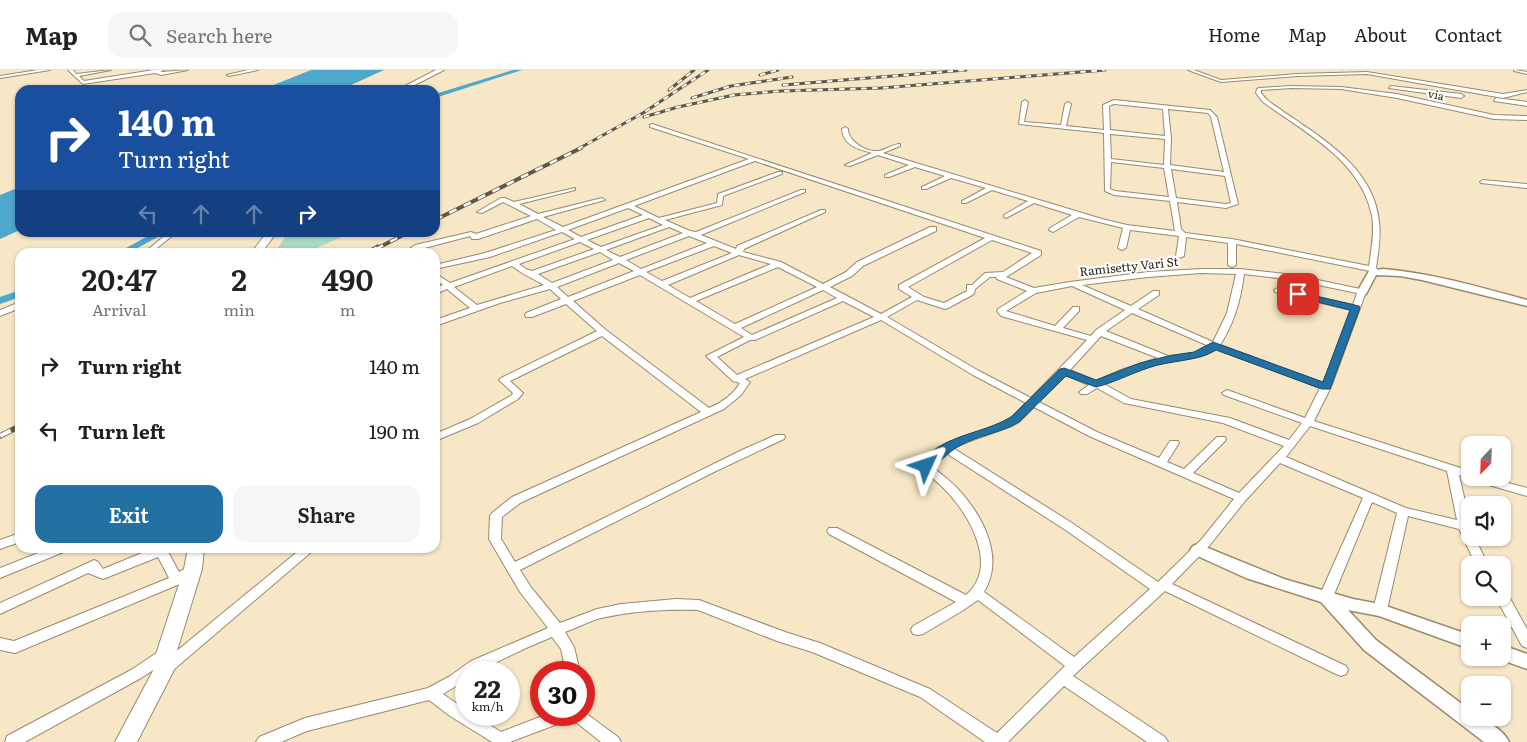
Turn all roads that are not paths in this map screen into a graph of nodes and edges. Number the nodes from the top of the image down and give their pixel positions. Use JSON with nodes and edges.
{"nodes":[{"id":1,"x":24,"y":70,"type":"edge"},
{"id":2,"x":48,"y":70,"type":"edge"},
{"id":3,"x":88,"y":70,"type":"edge"},
{"id":4,"x":109,"y":70,"type":"edge"},
{"id":5,"x":136,"y":70,"type":"edge"},
{"id":6,"x":158,"y":70,"type":"edge"},
{"id":7,"x":186,"y":70,"type":"edge"},
{"id":8,"x":256,"y":70,"type":"edge"},
{"id":9,"x":441,"y":70,"type":"edge"},
{"id":10,"x":1190,"y":70,"type":"edge"},
{"id":11,"x":1516,"y":70,"type":"edge"},
{"id":12,"x":1527,"y":73,"type":"edge"},
{"id":13,"x":74,"y":74,"type":"edge"},
{"id":14,"x":230,"y":75,"type":"dead end"},
{"id":15,"x":1,"y":84,"type":"edge"},
{"id":16,"x":410,"y":85,"type":"edge"},
{"id":17,"x":1391,"y":87,"type":"dead end"},
{"id":18,"x":1527,"y":91,"type":"edge"},
{"id":19,"x":1025,"y":102,"type":"dead end"},
{"id":20,"x":1068,"y":104,"type":"dead end"},
{"id":21,"x":1527,"y":104,"type":"edge"},
{"id":22,"x":1165,"y":107,"type":"junction"},
{"id":23,"x":1527,"y":118,"type":"edge"},
{"id":24,"x":652,"y":126,"type":"dead end"},
{"id":25,"x":1063,"y":127,"type":"junction"},
{"id":26,"x":845,"y":130,"type":"dead end"},
{"id":27,"x":1107,"y":131,"type":"junction"},
{"id":28,"x":1168,"y":138,"type":"junction"},
{"id":29,"x":898,"y":145,"type":"dead end"},
{"id":30,"x":878,"y":153,"type":"junction"},
{"id":31,"x":755,"y":159,"type":"junction"},
{"id":32,"x":1108,"y":160,"type":"junction"},
{"id":33,"x":848,"y":165,"type":"dead end"},
{"id":34,"x":914,"y":165,"type":"junction"},
{"id":35,"x":1167,"y":166,"type":"junction"},
{"id":36,"x":780,"y":173,"type":"dead end"},
{"id":37,"x":1227,"y":174,"type":"junction"},
{"id":38,"x":887,"y":176,"type":"dead end"},
{"id":39,"x":950,"y":176,"type":"junction"},
{"id":40,"x":1483,"y":182,"type":"dead end"},
{"id":41,"x":1527,"y":186,"type":"edge"},
{"id":42,"x":924,"y":188,"type":"dead end"},
{"id":43,"x":573,"y":189,"type":"dead end"},
{"id":44,"x":990,"y":189,"type":"junction"},
{"id":45,"x":802,"y":191,"type":"dead end"},
{"id":46,"x":602,"y":200,"type":"dead end"},
{"id":47,"x":1172,"y":200,"type":"junction"},
{"id":48,"x":1033,"y":201,"type":"junction"},
{"id":49,"x":964,"y":202,"type":"dead end"},
{"id":50,"x":513,"y":204,"type":"junction"},
{"id":51,"x":629,"y":206,"type":"junction"},
{"id":52,"x":823,"y":211,"type":"dead end"},
{"id":53,"x":480,"y":212,"type":"dead end"},
{"id":54,"x":1077,"y":215,"type":"junction"},
{"id":55,"x":648,"y":216,"type":"junction"},
{"id":56,"x":1006,"y":216,"type":"dead end"},
{"id":57,"x":536,"y":217,"type":"junction"},
{"id":58,"x":658,"y":220,"type":"junction"},
{"id":59,"x":669,"y":225,"type":"junction"},
{"id":60,"x":1127,"y":227,"type":"junction"},
{"id":61,"x":933,"y":229,"type":"dead end"},
{"id":62,"x":562,"y":230,"type":"junction"},
{"id":63,"x":1053,"y":230,"type":"dead end"},
{"id":64,"x":690,"y":234,"type":"junction"},
{"id":65,"x":1183,"y":235,"type":"junction"},
{"id":66,"x":168,"y":237,"type":"edge"},
{"id":67,"x":268,"y":237,"type":"edge"},
{"id":68,"x":990,"y":238,"type":"junction"},
{"id":69,"x":581,"y":240,"type":"junction"},
{"id":70,"x":1232,"y":241,"type":"junction"},
{"id":71,"x":714,"y":243,"type":"junction"},
{"id":72,"x":153,"y":248,"type":"edge"},
{"id":73,"x":260,"y":248,"type":"edge"},
{"id":74,"x":419,"y":248,"type":"edge"},
{"id":75,"x":1122,"y":248,"type":"dead end"},
{"id":76,"x":598,"y":250,"type":"junction"},
{"id":77,"x":739,"y":253,"type":"junction"},
{"id":78,"x":1180,"y":256,"type":"dead end"},
{"id":79,"x":620,"y":260,"type":"junction"},
{"id":80,"x":513,"y":263,"type":"junction"},
{"id":81,"x":778,"y":264,"type":"junction"},
{"id":82,"x":1232,"y":265,"type":"dead end"},
{"id":83,"x":440,"y":266,"type":"edge"},
{"id":84,"x":1374,"y":270,"type":"junction"},
{"id":85,"x":1240,"y":271,"type":"junction"},
{"id":86,"x":640,"y":272,"type":"junction"},
{"id":87,"x":532,"y":274,"type":"junction"},
{"id":88,"x":1002,"y":274,"type":"junction"},
{"id":89,"x":440,"y":279,"type":"edge"},
{"id":90,"x":662,"y":284,"type":"junction"},
{"id":91,"x":1073,"y":284,"type":"junction"},
{"id":92,"x":450,"y":286,"type":"junction"},
{"id":93,"x":551,"y":286,"type":"junction"},
{"id":94,"x":824,"y":287,"type":"junction"},
{"id":95,"x":440,"y":289,"type":"edge"},
{"id":96,"x":1278,"y":290,"type":"dead end"},
{"id":97,"x":1034,"y":291,"type":"junction"},
{"id":98,"x":1156,"y":292,"type":"dead end"},
{"id":99,"x":1362,"y":292,"type":"junction"},
{"id":100,"x":917,"y":297,"type":"junction"},
{"id":101,"x":843,"y":298,"type":"junction"},
{"id":102,"x":568,"y":300,"type":"junction"},
{"id":103,"x":690,"y":301,"type":"junction"},
{"id":104,"x":1527,"y":303,"type":"edge"},
{"id":105,"x":15,"y":307,"type":"edge"},
{"id":106,"x":475,"y":308,"type":"junction"},
{"id":107,"x":1355,"y":308,"type":"junction"},
{"id":108,"x":1076,"y":309,"type":"dead end"},
{"id":109,"x":1131,"y":309,"type":"junction"},
{"id":110,"x":0,"y":313,"type":"edge"},
{"id":111,"x":529,"y":315,"type":"dead end"},
{"id":112,"x":881,"y":317,"type":"junction"},
{"id":113,"x":440,"y":320,"type":"edge"},
{"id":114,"x":733,"y":328,"type":"junction"},
{"id":115,"x":1057,"y":329,"type":"junction"},
{"id":116,"x":603,"y":332,"type":"junction"},
{"id":117,"x":1096,"y":336,"type":"junction"},
{"id":118,"x":748,"y":338,"type":"junction"},
{"id":119,"x":1213,"y":345,"type":"junction"},
{"id":120,"x":1168,"y":359,"type":"junction"},
{"id":121,"x":1064,"y":371,"type":"junction"},
{"id":122,"x":736,"y":379,"type":"junction"},
{"id":123,"x":1096,"y":384,"type":"junction"},
{"id":124,"x":1326,"y":387,"type":"junction"},
{"id":125,"x":1084,"y":392,"type":"dead end"},
{"id":126,"x":1227,"y":392,"type":"dead end"},
{"id":127,"x":1033,"y":402,"type":"junction"},
{"id":128,"x":708,"y":412,"type":"junction"},
{"id":129,"x":1308,"y":422,"type":"junction"},
{"id":130,"x":440,"y":436,"type":"edge"},
{"id":131,"x":780,"y":437,"type":"dead end"},
{"id":132,"x":1221,"y":439,"type":"dead end"},
{"id":133,"x":1174,"y":443,"type":"dead end"},
{"id":134,"x":1291,"y":445,"type":"junction"},
{"id":135,"x":945,"y":448,"type":"junction"},
{"id":136,"x":1279,"y":458,"type":"junction"},
{"id":137,"x":1161,"y":463,"type":"junction"},
{"id":138,"x":1452,"y":470,"type":"junction"},
{"id":139,"x":1461,"y":472,"type":"edge"},
{"id":140,"x":1187,"y":473,"type":"junction"},
{"id":141,"x":1506,"y":486,"type":"edge"},
{"id":142,"x":1527,"y":492,"type":"edge"},
{"id":143,"x":1368,"y":497,"type":"junction"},
{"id":144,"x":1241,"y":498,"type":"junction"},
{"id":145,"x":1403,"y":511,"type":"junction"},
{"id":146,"x":1461,"y":512,"type":"edge"},
{"id":147,"x":1461,"y":525,"type":"edge"},
{"id":148,"x":833,"y":531,"type":"dead end"},
{"id":149,"x":15,"y":538,"type":"edge"},
{"id":150,"x":0,"y":545,"type":"edge"},
{"id":151,"x":1198,"y":550,"type":"junction"},
{"id":152,"x":50,"y":553,"type":"edge"},
{"id":153,"x":153,"y":553,"type":"edge"},
{"id":154,"x":163,"y":553,"type":"edge"},
{"id":155,"x":194,"y":553,"type":"edge"},
{"id":156,"x":304,"y":553,"type":"edge"},
{"id":157,"x":512,"y":568,"type":"junction"},
{"id":158,"x":0,"y":573,"type":"edge"},
{"id":159,"x":185,"y":575,"type":"junction"},
{"id":160,"x":1161,"y":587,"type":"junction"},
{"id":161,"x":971,"y":597,"type":"junction"},
{"id":162,"x":1326,"y":597,"type":"junction"},
{"id":163,"x":1507,"y":606,"type":"edge"},
{"id":164,"x":0,"y":609,"type":"edge"},
{"id":165,"x":1380,"y":610,"type":"junction"},
{"id":166,"x":557,"y":629,"type":"junction"},
{"id":167,"x":918,"y":630,"type":"dead end"},
{"id":168,"x":1461,"y":639,"type":"edge"},
{"id":169,"x":1527,"y":642,"type":"edge"},
{"id":170,"x":0,"y":644,"type":"edge"},
{"id":171,"x":1511,"y":656,"type":"edge"},
{"id":172,"x":166,"y":661,"type":"junction"},
{"id":173,"x":570,"y":661,"type":"edge"},
{"id":174,"x":1527,"y":662,"type":"edge"},
{"id":175,"x":1075,"y":665,"type":"junction"},
{"id":176,"x":1341,"y":670,"type":"dead end"},
{"id":177,"x":1064,"y":678,"type":"junction"},
{"id":178,"x":431,"y":693,"type":"junction"},
{"id":179,"x":535,"y":726,"type":"edge"},
{"id":180,"x":592,"y":726,"type":"edge"},
{"id":181,"x":499,"y":740,"type":"edge"},
{"id":182,"x":12,"y":741,"type":"edge"},
{"id":183,"x":126,"y":742,"type":"edge"},
{"id":184,"x":264,"y":742,"type":"edge"},
{"id":185,"x":613,"y":742,"type":"edge"},
{"id":186,"x":998,"y":742,"type":"edge"},
{"id":187,"x":1160,"y":742,"type":"edge"},
{"id":188,"x":1499,"y":742,"type":"edge"}],
"edges":[{"from":1,"to":15,"type":"street"},
{"from":2,"to":15,"type":"street"},
{"from":3,"to":13,"type":"street"},
{"from":4,"to":13,"type":"street"},
{"from":5,"to":13,"type":"street"},
{"from":6,"to":7,"type":"street"},
{"from":6,"to":13,"type":"street"},
{"from":8,"to":14,"type":"street"},
{"from":9,"to":16,"type":"main road"},
{"from":10,"to":18,"type":"street"},
{"from":11,"to":12,"type":"street"},
{"from":17,"to":21,"type":"street"},
{"from":19,"to":25,"type":"street"},
{"from":20,"to":25,"type":"street"},
{"from":22,"to":27,"type":"street"},
{"from":22,"to":28,"type":"street"},
{"from":22,"to":37,"type":"street"},
{"from":23,"to":84,"type":"street","name":"via"},
{"from":24,"to":31,"type":"street"},
{"from":25,"to":27,"type":"street"},
{"from":26,"to":30,"type":"street"},
{"from":27,"to":28,"type":"street"},
{"from":27,"to":32,"type":"street"},
{"from":28,"to":35,"type":"street"},
{"from":29,"to":30,"type":"street"},
{"from":30,"to":33,"type":"street"},
{"from":30,"to":34,"type":"street"},
{"from":31,"to":51,"type":"street"},
{"from":31,"to":68,"type":"street"},
{"from":32,"to":35,"type":"street"},
{"from":32,"to":47,"type":"street"},
{"from":34,"to":38,"type":"street"},
{"from":34,"to":39,"type":"street"},
{"from":35,"to":37,"type":"street"},
{"from":35,"to":47,"type":"street"},
{"from":36,"to":58,"type":"street"},
{"from":37,"to":47,"type":"street"},
{"from":39,"to":42,"type":"street"},
{"from":39,"to":44,"type":"street"},
{"from":40,"to":41,"type":"street"},
{"from":43,"to":50,"type":"street"},
{"from":44,"to":48,"type":"street"},
{"from":44,"to":49,"type":"street"},
{"from":45,"to":64,"type":"street"},
{"from":46,"to":57,"type":"street"},
{"from":47,"to":65,"type":"street"},
{"from":48,"to":54,"type":"street"},
{"from":48,"to":56,"type":"street"},
{"from":50,"to":53,"type":"street"},
{"from":50,"to":57,"type":"street"},
{"from":51,"to":55,"type":"street"},
{"from":51,"to":62,"type":"street"},
{"from":52,"to":77,"type":"street"},
{"from":54,"to":60,"type":"street"},
{"from":54,"to":63,"type":"street"},
{"from":55,"to":58,"type":"street"},
{"from":55,"to":69,"type":"street"},
{"from":57,"to":62,"type":"street"},
{"from":57,"to":74,"type":"street"},
{"from":58,"to":59,"type":"street"},
{"from":59,"to":64,"type":"street"},
{"from":59,"to":76,"type":"street"},
{"from":60,"to":65,"type":"street"},
{"from":60,"to":75,"type":"street"},
{"from":61,"to":94,"type":"street"},
{"from":62,"to":69,"type":"street"},
{"from":62,"to":83,"type":"street"},
{"from":64,"to":71,"type":"street"},
{"from":64,"to":79,"type":"street"},
{"from":65,"to":70,"type":"street"},
{"from":65,"to":78,"type":"street"},
{"from":66,"to":72,"type":"street"},
{"from":67,"to":73,"type":"main road"},
{"from":68,"to":88,"type":"street"},
{"from":68,"to":100,"type":"street"},
{"from":69,"to":76,"type":"street"},
{"from":69,"to":80,"type":"street"},
{"from":70,"to":82,"type":"street"},
{"from":70,"to":84,"type":"street"},
{"from":71,"to":77,"type":"street"},
{"from":71,"to":86,"type":"street"},
{"from":76,"to":79,"type":"street"},
{"from":76,"to":87,"type":"street"},
{"from":77,"to":81,"type":"street"},
{"from":77,"to":90,"type":"street"},
{"from":79,"to":86,"type":"street"},
{"from":79,"to":93,"type":"street"},
{"from":80,"to":87,"type":"street"},
{"from":80,"to":92,"type":"street"},
{"from":81,"to":94,"type":"street"},
{"from":81,"to":103,"type":"street"},
{"from":84,"to":99,"type":"street"},
{"from":84,"to":104,"type":"street"},
{"from":85,"to":91,"type":"street","name":"Ramisetty Vari St"},
{"from":85,"to":99,"type":"street","name":"Ramisetty Vari St"},
{"from":85,"to":119,"type":"street"},
{"from":86,"to":90,"type":"street"},
{"from":86,"to":102,"type":"street"},
{"from":87,"to":93,"type":"street"},
{"from":88,"to":97,"type":"street"},
{"from":88,"to":100,"type":"street"},
{"from":89,"to":92,"type":"street"},
{"from":90,"to":103,"type":"street"},
{"from":91,"to":97,"type":"street","name":"Ramisetty Vari St"},
{"from":91,"to":109,"type":"street"},
{"from":92,"to":95,"type":"street"},
{"from":92,"to":106,"type":"street"},
{"from":93,"to":102,"type":"street"},
{"from":93,"to":106,"type":"street"},
{"from":94,"to":101,"type":"street"},
{"from":94,"to":114,"type":"street"},
{"from":96,"to":107,"type":"street"},
{"from":97,"to":115,"type":"street","name":"Ramisetty Vari St"},
{"from":98,"to":109,"type":"street"},
{"from":99,"to":107,"type":"street"},
{"from":100,"to":112,"type":"street"},
{"from":101,"to":112,"type":"street"},
{"from":101,"to":118,"type":"street"},
{"from":102,"to":111,"type":"street"},
{"from":102,"to":116,"type":"street"},
{"from":103,"to":114,"type":"street"},
{"from":105,"to":110,"type":"street"},
{"from":106,"to":113,"type":"street"},
{"from":107,"to":124,"type":"street"},
{"from":108,"to":115,"type":"street"},
{"from":109,"to":117,"type":"street"},
{"from":109,"to":119,"type":"street"},
{"from":112,"to":122,"type":"street"},
{"from":112,"to":127,"type":"street"},
{"from":114,"to":118,"type":"street"},
{"from":115,"to":117,"type":"street","name":"Ramisetty Vari St"},
{"from":116,"to":128,"type":"street"},
{"from":116,"to":130,"type":"street"},
{"from":117,"to":120,"type":"street","name":"Ramisetty Vari St"},
{"from":117,"to":121,"type":"street"},
{"from":118,"to":122,"type":"street"},
{"from":119,"to":120,"type":"street"},
{"from":119,"to":124,"type":"street"},
{"from":120,"to":123,"type":"street"},
{"from":121,"to":123,"type":"street"},
{"from":121,"to":127,"type":"street"},
{"from":122,"to":128,"type":"street"},
{"from":123,"to":125,"type":"street"},
{"from":123,"to":134,"type":"street"},
{"from":124,"to":129,"type":"street"},
{"from":126,"to":129,"type":"street"},
{"from":127,"to":135,"type":"street"},
{"from":127,"to":137,"type":"street"},
{"from":128,"to":157,"type":"street"},
{"from":129,"to":134,"type":"street"},
{"from":129,"to":138,"type":"street"},
{"from":131,"to":157,"type":"street"},
{"from":132,"to":140,"type":"street"},
{"from":133,"to":137,"type":"street"},
{"from":134,"to":136,"type":"street"},
{"from":135,"to":160,"type":"street"},
{"from":135,"to":161,"type":"street"},
{"from":136,"to":143,"type":"street"},
{"from":136,"to":144,"type":"street"},
{"from":137,"to":140,"type":"street"},
{"from":138,"to":139,"type":"street"},
{"from":138,"to":146,"type":"street"},
{"from":140,"to":144,"type":"street"},
{"from":141,"to":142,"type":"street"},
{"from":143,"to":145,"type":"street"},
{"from":143,"to":162,"type":"street"},
{"from":144,"to":151,"type":"street"},
{"from":145,"to":147,"type":"street"},
{"from":145,"to":165,"type":"street"},
{"from":148,"to":161,"type":"street"},
{"from":149,"to":150,"type":"street"},
{"from":151,"to":160,"type":"street"},
{"from":151,"to":162,"type":"street"},
{"from":152,"to":158,"type":"street"},
{"from":153,"to":164,"type":"street"},
{"from":154,"to":159,"type":"street"},
{"from":155,"to":159,"type":"main road"},
{"from":156,"to":172,"type":"street"},
{"from":157,"to":166,"type":"street"},
{"from":159,"to":170,"type":"street"},
{"from":159,"to":172,"type":"main road"},
{"from":160,"to":175,"type":"street"},
{"from":160,"to":176,"type":"street"},
{"from":161,"to":167,"type":"street"},
{"from":161,"to":175,"type":"street"},
{"from":162,"to":165,"type":"street"},
{"from":162,"to":188,"type":"street"},
{"from":163,"to":169,"type":"street"},
{"from":165,"to":168,"type":"street"},
{"from":166,"to":173,"type":"street"},
{"from":166,"to":178,"type":"street"},
{"from":166,"to":186,"type":"street"},
{"from":171,"to":174,"type":"street"},
{"from":172,"to":182,"type":"street"},
{"from":172,"to":183,"type":"main road"},
{"from":175,"to":177,"type":"street"},
{"from":177,"to":186,"type":"street"},
{"from":177,"to":187,"type":"street"},
{"from":178,"to":181,"type":"street"},
{"from":178,"to":184,"type":"street"},
{"from":179,"to":181,"type":"street"},
{"from":180,"to":185,"type":"street"}]}
